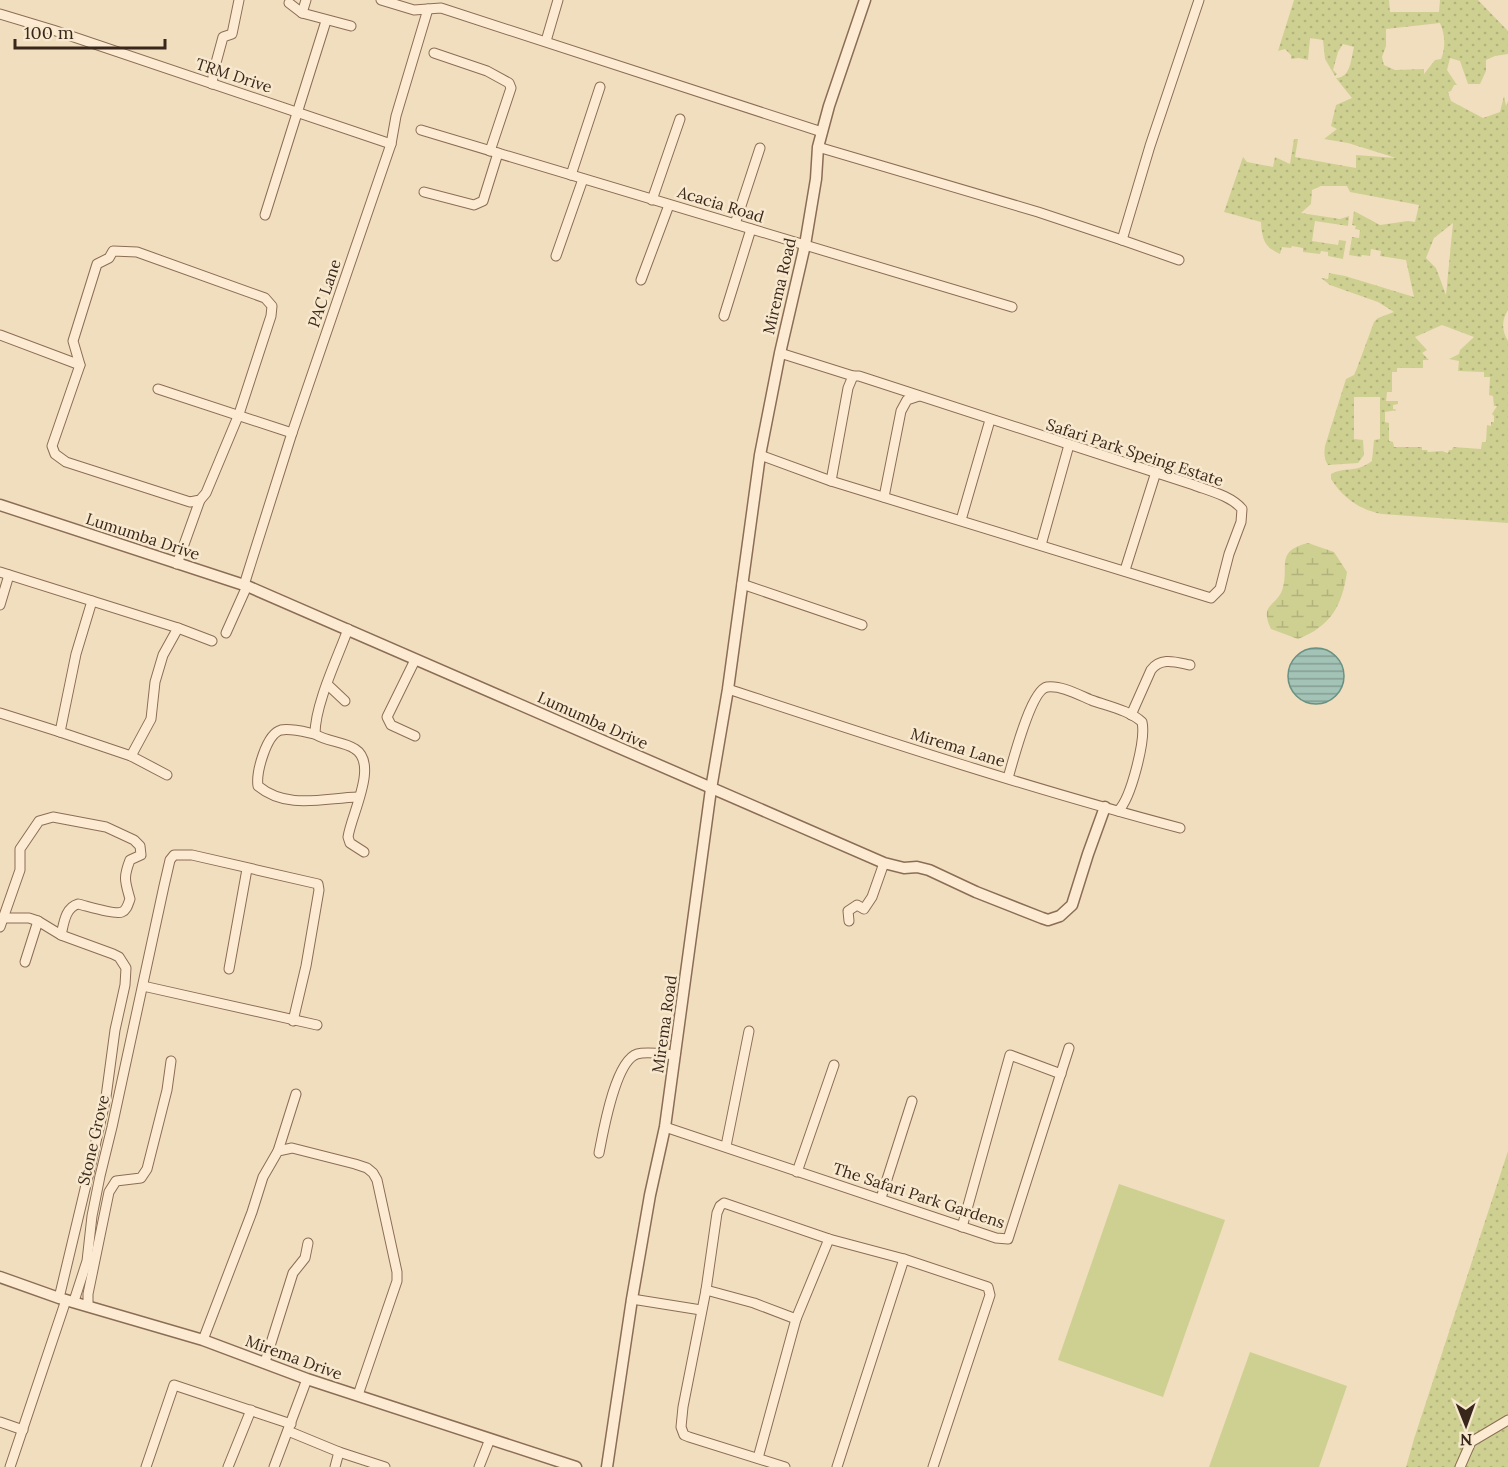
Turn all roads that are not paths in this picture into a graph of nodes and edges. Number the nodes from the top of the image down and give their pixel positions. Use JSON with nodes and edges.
{"nodes":[{"id":1,"x":239,"y":0,"type":"edge"},
{"id":2,"x":306,"y":0,"type":"edge"},
{"id":3,"x":381,"y":0,"type":"edge"},
{"id":4,"x":558,"y":0,"type":"edge"},
{"id":5,"x":865,"y":0,"type":"edge"},
{"id":6,"x":1198,"y":0,"type":"edge"},
{"id":7,"x":289,"y":3,"type":"dead end"},
{"id":8,"x":428,"y":9,"type":"junction"},
{"id":9,"x":0,"y":14,"type":"edge"},
{"id":10,"x":302,"y":14,"type":"junction"},
{"id":11,"x":326,"y":21,"type":"junction"},
{"id":12,"x":351,"y":26,"type":"dead end"},
{"id":13,"x":546,"y":41,"type":"junction"},
{"id":14,"x":434,"y":52,"type":"dead end"},
{"id":15,"x":212,"y":84,"type":"junction"},
{"id":16,"x":600,"y":87,"type":"dead end"},
{"id":17,"x":299,"y":112,"type":"junction"},
{"id":18,"x":680,"y":119,"type":"dead end"},
{"id":19,"x":421,"y":130,"type":"dead end"},
{"id":20,"x":822,"y":132,"type":"junction"},
{"id":21,"x":391,"y":144,"type":"junction"},
{"id":22,"x":819,"y":147,"type":"junction"},
{"id":23,"x":760,"y":148,"type":"dead end"},
{"id":24,"x":494,"y":152,"type":"junction"},
{"id":25,"x":571,"y":175,"type":"junction"},
{"id":26,"x":583,"y":179,"type":"junction"},
{"id":27,"x":424,"y":192,"type":"dead end"},
{"id":28,"x":652,"y":200,"type":"junction"},
{"id":29,"x":669,"y":205,"type":"junction"},
{"id":30,"x":266,"y":215,"type":"dead end"},
{"id":31,"x":735,"y":224,"type":"junction"},
{"id":32,"x":751,"y":229,"type":"junction"},
{"id":33,"x":1122,"y":240,"type":"junction"},
{"id":34,"x":805,"y":245,"type":"junction"},
{"id":35,"x":556,"y":256,"type":"dead end"},
{"id":36,"x":1179,"y":260,"type":"dead end"},
{"id":37,"x":641,"y":280,"type":"dead end"},
{"id":38,"x":1012,"y":307,"type":"dead end"},
{"id":39,"x":724,"y":316,"type":"dead end"},
{"id":40,"x":0,"y":335,"type":"edge"},
{"id":41,"x":780,"y":353,"type":"junction"},
{"id":42,"x":80,"y":365,"type":"junction"},
{"id":43,"x":853,"y":376,"type":"junction"},
{"id":44,"x":158,"y":389,"type":"dead end"},
{"id":45,"x":919,"y":396,"type":"junction"},
{"id":46,"x":239,"y":414,"type":"junction"},
{"id":47,"x":990,"y":420,"type":"junction"},
{"id":48,"x":292,"y":433,"type":"junction"},
{"id":49,"x":1070,"y":446,"type":"junction"},
{"id":50,"x":760,"y":455,"type":"junction"},
{"id":51,"x":1156,"y":472,"type":"junction"},
{"id":52,"x":831,"y":481,"type":"junction"},
{"id":53,"x":884,"y":496,"type":"junction"},
{"id":54,"x":200,"y":500,"type":"junction"},
{"id":55,"x":0,"y":505,"type":"edge"},
{"id":56,"x":961,"y":520,"type":"junction"},
{"id":57,"x":1041,"y":545,"type":"junction"},
{"id":58,"x":177,"y":564,"type":"junction"},
{"id":59,"x":1125,"y":570,"type":"junction"},
{"id":60,"x":5,"y":574,"type":"edge"},
{"id":61,"x":742,"y":584,"type":"junction"},
{"id":62,"x":246,"y":586,"type":"junction"},
{"id":63,"x":92,"y":600,"type":"junction"},
{"id":64,"x":0,"y":605,"type":"edge"},
{"id":65,"x":862,"y":625,"type":"dead end"},
{"id":66,"x":178,"y":628,"type":"junction"},
{"id":67,"x":348,"y":629,"type":"junction"},
{"id":68,"x":226,"y":633,"type":"dead end"},
{"id":69,"x":212,"y":641,"type":"dead end"},
{"id":70,"x":415,"y":660,"type":"junction"},
{"id":71,"x":1190,"y":665,"type":"dead end"},
{"id":72,"x":327,"y":684,"type":"junction"},
{"id":73,"x":728,"y":689,"type":"junction"},
{"id":74,"x":345,"y":701,"type":"dead end"},
{"id":75,"x":0,"y":714,"type":"edge"},
{"id":76,"x":1131,"y":715,"type":"junction"},
{"id":77,"x":60,"y":732,"type":"junction"},
{"id":78,"x":315,"y":734,"type":"junction"},
{"id":79,"x":415,"y":736,"type":"dead end"},
{"id":80,"x":131,"y":756,"type":"junction"},
{"id":81,"x":167,"y":775,"type":"dead end"},
{"id":82,"x":1008,"y":778,"type":"junction"},
{"id":83,"x":711,"y":789,"type":"junction"},
{"id":84,"x":358,"y":797,"type":"junction"},
{"id":85,"x":1105,"y":807,"type":"junction"},
{"id":86,"x":1118,"y":811,"type":"junction"},
{"id":87,"x":1180,"y":828,"type":"dead end"},
{"id":88,"x":363,"y":852,"type":"dead end"},
{"id":89,"x":884,"y":863,"type":"junction"},
{"id":90,"x":247,"y":868,"type":"junction"},
{"id":91,"x":38,"y":921,"type":"junction"},
{"id":92,"x":849,"y":921,"type":"dead end"},
{"id":93,"x":1,"y":922,"type":"edge"},
{"id":94,"x":61,"y":935,"type":"junction"},
{"id":95,"x":25,"y":962,"type":"dead end"},
{"id":96,"x":229,"y":969,"type":"dead end"},
{"id":97,"x":143,"y":986,"type":"junction"},
{"id":98,"x":293,"y":1021,"type":"junction"},
{"id":99,"x":317,"y":1025,"type":"dead end"},
{"id":100,"x":749,"y":1031,"type":"dead end"},
{"id":101,"x":1069,"y":1048,"type":"dead end"},
{"id":102,"x":675,"y":1055,"type":"junction"},
{"id":103,"x":171,"y":1061,"type":"dead end"},
{"id":104,"x":834,"y":1065,"type":"dead end"},
{"id":105,"x":1061,"y":1074,"type":"junction"},
{"id":106,"x":296,"y":1094,"type":"dead end"},
{"id":107,"x":912,"y":1101,"type":"dead end"},
{"id":108,"x":665,"y":1127,"type":"junction"},
{"id":109,"x":726,"y":1146,"type":"junction"},
{"id":110,"x":278,"y":1151,"type":"junction"},
{"id":111,"x":599,"y":1153,"type":"dead end"},
{"id":112,"x":797,"y":1172,"type":"junction"},
{"id":113,"x":881,"y":1198,"type":"junction"},
{"id":114,"x":962,"y":1227,"type":"junction"},
{"id":115,"x":829,"y":1239,"type":"junction"},
{"id":116,"x":308,"y":1244,"type":"dead end"},
{"id":117,"x":904,"y":1259,"type":"junction"},
{"id":118,"x":0,"y":1277,"type":"edge"},
{"id":119,"x":706,"y":1290,"type":"junction"},
{"id":120,"x":632,"y":1299,"type":"junction"},
{"id":121,"x":66,"y":1300,"type":"junction"},
{"id":122,"x":88,"y":1305,"type":"junction"},
{"id":123,"x":701,"y":1310,"type":"junction"},
{"id":124,"x":795,"y":1319,"type":"junction"},
{"id":125,"x":203,"y":1340,"type":"junction"},
{"id":126,"x":265,"y":1362,"type":"junction"},
{"id":127,"x":307,"y":1379,"type":"junction"},
{"id":128,"x":358,"y":1395,"type":"junction"},
{"id":129,"x":251,"y":1410,"type":"junction"},
{"id":130,"x":1508,"y":1420,"type":"edge"},
{"id":131,"x":0,"y":1422,"type":"edge"},
{"id":132,"x":290,"y":1427,"type":"junction"},
{"id":133,"x":24,"y":1430,"type":"junction"},
{"id":134,"x":490,"y":1439,"type":"junction"},
{"id":135,"x":339,"y":1452,"type":"junction"},
{"id":136,"x":758,"y":1458,"type":"junction"},
{"id":137,"x":10,"y":1467,"type":"edge"},
{"id":138,"x":146,"y":1467,"type":"edge"},
{"id":139,"x":228,"y":1467,"type":"edge"},
{"id":140,"x":274,"y":1467,"type":"edge"},
{"id":141,"x":335,"y":1467,"type":"edge"},
{"id":142,"x":385,"y":1467,"type":"edge"},
{"id":143,"x":479,"y":1467,"type":"edge"},
{"id":144,"x":576,"y":1467,"type":"edge"},
{"id":145,"x":607,"y":1467,"type":"edge"},
{"id":146,"x":785,"y":1467,"type":"edge"},
{"id":147,"x":837,"y":1467,"type":"edge"},
{"id":148,"x":933,"y":1467,"type":"edge"},
{"id":149,"x":1460,"y":1467,"type":"edge"}],
"edges":[{"from":1,"to":15,"type":"street"},
{"from":2,"to":10,"type":"street"},
{"from":3,"to":8,"type":"street"},
{"from":4,"to":13,"type":"street"},
{"from":5,"to":20,"type":"street","name":"Mirema Road"},
{"from":6,"to":33,"type":"street"},
{"from":7,"to":10,"type":"street"},
{"from":8,"to":13,"type":"street"},
{"from":8,"to":21,"type":"street","name":"PAC Lane"},
{"from":9,"to":15,"type":"street","name":"TRM Drive"},
{"from":10,"to":11,"type":"street"},
{"from":11,"to":12,"type":"street"},
{"from":11,"to":17,"type":"street"},
{"from":13,"to":20,"type":"street"},
{"from":14,"to":24,"type":"street"},
{"from":15,"to":17,"type":"street","name":"TRM Drive"},
{"from":16,"to":25,"type":"street"},
{"from":17,"to":21,"type":"street","name":"TRM Drive"},
{"from":17,"to":30,"type":"street"},
{"from":18,"to":28,"type":"street"},
{"from":19,"to":24,"type":"street","name":"Acacia Road"},
{"from":20,"to":22,"type":"street","name":"Mirema Road"},
{"from":21,"to":48,"type":"street","name":"PAC Lane"},
{"from":22,"to":33,"type":"street"},
{"from":22,"to":34,"type":"street","name":"Mirema Road"},
{"from":23,"to":31,"type":"street"},
{"from":24,"to":25,"type":"street","name":"Acacia Road"},
{"from":24,"to":27,"type":"street"},
{"from":25,"to":26,"type":"street","name":"Acacia Road"},
{"from":26,"to":28,"type":"street","name":"Acacia Road"},
{"from":26,"to":35,"type":"street"},
{"from":28,"to":29,"type":"street","name":"Acacia Road"},
{"from":29,"to":31,"type":"street","name":"Acacia Road"},
{"from":29,"to":37,"type":"street"},
{"from":31,"to":32,"type":"street","name":"Acacia Road"},
{"from":32,"to":34,"type":"street","name":"Acacia Road"},
{"from":32,"to":39,"type":"street"},
{"from":33,"to":36,"type":"street"},
{"from":34,"to":38,"type":"street","name":"Acacia Road"},
{"from":34,"to":41,"type":"street","name":"Mirema Road"},
{"from":40,"to":42,"type":"street"},
{"from":41,"to":43,"type":"street","name":"Safari Park Speing Estate"},
{"from":41,"to":50,"type":"street","name":"Mirema Road"},
{"from":42,"to":46,"type":"street"},
{"from":42,"to":54,"type":"street"},
{"from":43,"to":45,"type":"street","name":"Safari Park Speing Estate"},
{"from":43,"to":52,"type":"street"},
{"from":44,"to":46,"type":"street"},
{"from":45,"to":47,"type":"street","name":"Safari Park Speing Estate"},
{"from":45,"to":53,"type":"street"},
{"from":46,"to":48,"type":"street"},
{"from":46,"to":54,"type":"street"},
{"from":47,"to":49,"type":"street","name":"Safari Park Speing Estate"},
{"from":47,"to":56,"type":"street"},
{"from":48,"to":62,"type":"street","name":"PAC Lane"},
{"from":49,"to":51,"type":"street","name":"Safari Park Speing Estate"},
{"from":49,"to":57,"type":"street"},
{"from":50,"to":52,"type":"street","name":"Safari Park Speing Estate"},
{"from":50,"to":61,"type":"street","name":"Mirema Road"},
{"from":51,"to":59,"type":"street"},
{"from":51,"to":59,"type":"street","name":"Safari Park Speing Estate"},
{"from":52,"to":53,"type":"street","name":"Safari Park Speing Estate"},
{"from":53,"to":56,"type":"street","name":"Safari Park Speing Estate"},
{"from":54,"to":58,"type":"street"},
{"from":55,"to":58,"type":"street","name":"Lumumba Drive"},
{"from":56,"to":57,"type":"street","name":"Safari Park Speing Estate"},
{"from":57,"to":59,"type":"street","name":"Safari Park Speing Estate"},
{"from":58,"to":62,"type":"street","name":"Lumumba Drive"},
{"from":60,"to":63,"type":"street"},
{"from":60,"to":64,"type":"street"},
{"from":61,"to":65,"type":"street"},
{"from":61,"to":73,"type":"street","name":"Mirema Road"},
{"from":62,"to":67,"type":"street","name":"Lumumba Drive"},
{"from":62,"to":68,"type":"street","name":"PAC Lane"},
{"from":63,"to":66,"type":"street"},
{"from":63,"to":77,"type":"street"},
{"from":66,"to":69,"type":"street"},
{"from":66,"to":80,"type":"street"},
{"from":67,"to":70,"type":"street","name":"Lumumba Drive"},
{"from":67,"to":72,"type":"street"},
{"from":70,"to":79,"type":"street"},
{"from":70,"to":83,"type":"street","name":"Lumumba Drive"},
{"from":71,"to":76,"type":"street"},
{"from":72,"to":74,"type":"street"},
{"from":72,"to":78,"type":"street"},
{"from":73,"to":82,"type":"street","name":"Mirema Lane"},
{"from":73,"to":83,"type":"street","name":"Mirema Road"},
{"from":75,"to":77,"type":"street"},
{"from":76,"to":82,"type":"street"},
{"from":76,"to":86,"type":"street"},
{"from":77,"to":80,"type":"street"},
{"from":78,"to":84,"type":"street"},
{"from":78,"to":84,"type":"street"},
{"from":80,"to":81,"type":"street"},
{"from":82,"to":85,"type":"street","name":"Mirema Lane"},
{"from":83,"to":89,"type":"street","name":"Lumumba Drive"},
{"from":83,"to":102,"type":"street","name":"Mirema Road"},
{"from":84,"to":88,"type":"street"},
{"from":85,"to":86,"type":"street","name":"Mirema Lane"},
{"from":85,"to":89,"type":"street","name":"Lumumba Drive"},
{"from":86,"to":87,"type":"street","name":"Mirema Lane"},
{"from":89,"to":92,"type":"street"},
{"from":90,"to":96,"type":"street"},
{"from":90,"to":97,"type":"street","name":"Stone Grove"},
{"from":90,"to":98,"type":"street","name":"Stone Grove"},
{"from":91,"to":93,"type":"street"},
{"from":91,"to":94,"type":"street"},
{"from":91,"to":95,"type":"street"},
{"from":93,"to":94,"type":"street"},
{"from":94,"to":121,"type":"street"},
{"from":97,"to":98,"type":"street"},
{"from":97,"to":121,"type":"street","name":"Stone Grove"},
{"from":98,"to":99,"type":"street"},
{"from":100,"to":109,"type":"street"},
{"from":101,"to":105,"type":"street","name":"The Safari Park Gardens"},
{"from":102,"to":108,"type":"street","name":"Mirema Road"},
{"from":102,"to":111,"type":"street"},
{"from":103,"to":122,"type":"street"},
{"from":104,"to":112,"type":"street"},
{"from":105,"to":114,"type":"street","name":"The Safari Park Gardens"},
{"from":105,"to":114,"type":"street"},
{"from":106,"to":110,"type":"street"},
{"from":107,"to":113,"type":"street"},
{"from":108,"to":109,"type":"street","name":"The Safari Park Gardens"},
{"from":108,"to":120,"type":"street","name":"Mirema Road"},
{"from":109,"to":112,"type":"street","name":"The Safari Park Gardens"},
{"from":110,"to":125,"type":"street"},
{"from":110,"to":128,"type":"street"},
{"from":112,"to":113,"type":"street","name":"The Safari Park Gardens"},
{"from":113,"to":114,"type":"street","name":"The Safari Park Gardens"},
{"from":115,"to":117,"type":"street"},
{"from":115,"to":119,"type":"street"},
{"from":115,"to":124,"type":"street"},
{"from":116,"to":126,"type":"street"},
{"from":117,"to":147,"type":"street"},
{"from":117,"to":148,"type":"street"},
{"from":118,"to":121,"type":"street","name":"Mirema Drive"},
{"from":119,"to":123,"type":"street"},
{"from":119,"to":124,"type":"street"},
{"from":120,"to":123,"type":"street"},
{"from":120,"to":145,"type":"street","name":"Mirema Road"},
{"from":121,"to":122,"type":"street","name":"Mirema Drive"},
{"from":121,"to":133,"type":"street"},
{"from":122,"to":125,"type":"street","name":"Mirema Drive"},
{"from":123,"to":136,"type":"street"},
{"from":124,"to":136,"type":"street"},
{"from":125,"to":126,"type":"street","name":"Mirema Drive"},
{"from":126,"to":127,"type":"street","name":"Mirema Drive"},
{"from":127,"to":128,"type":"street","name":"Mirema Drive"},
{"from":127,"to":132,"type":"street"},
{"from":128,"to":134,"type":"street","name":"Mirema Drive"},
{"from":129,"to":132,"type":"street"},
{"from":129,"to":138,"type":"street"},
{"from":129,"to":139,"type":"street"},
{"from":130,"to":149,"type":"street"},
{"from":131,"to":133,"type":"street"},
{"from":132,"to":135,"type":"street"},
{"from":132,"to":140,"type":"street"},
{"from":133,"to":137,"type":"street"},
{"from":134,"to":143,"type":"street"},
{"from":134,"to":144,"type":"street","name":"Mirema Drive"},
{"from":135,"to":141,"type":"street"},
{"from":135,"to":142,"type":"street"},
{"from":136,"to":146,"type":"street"}]}
